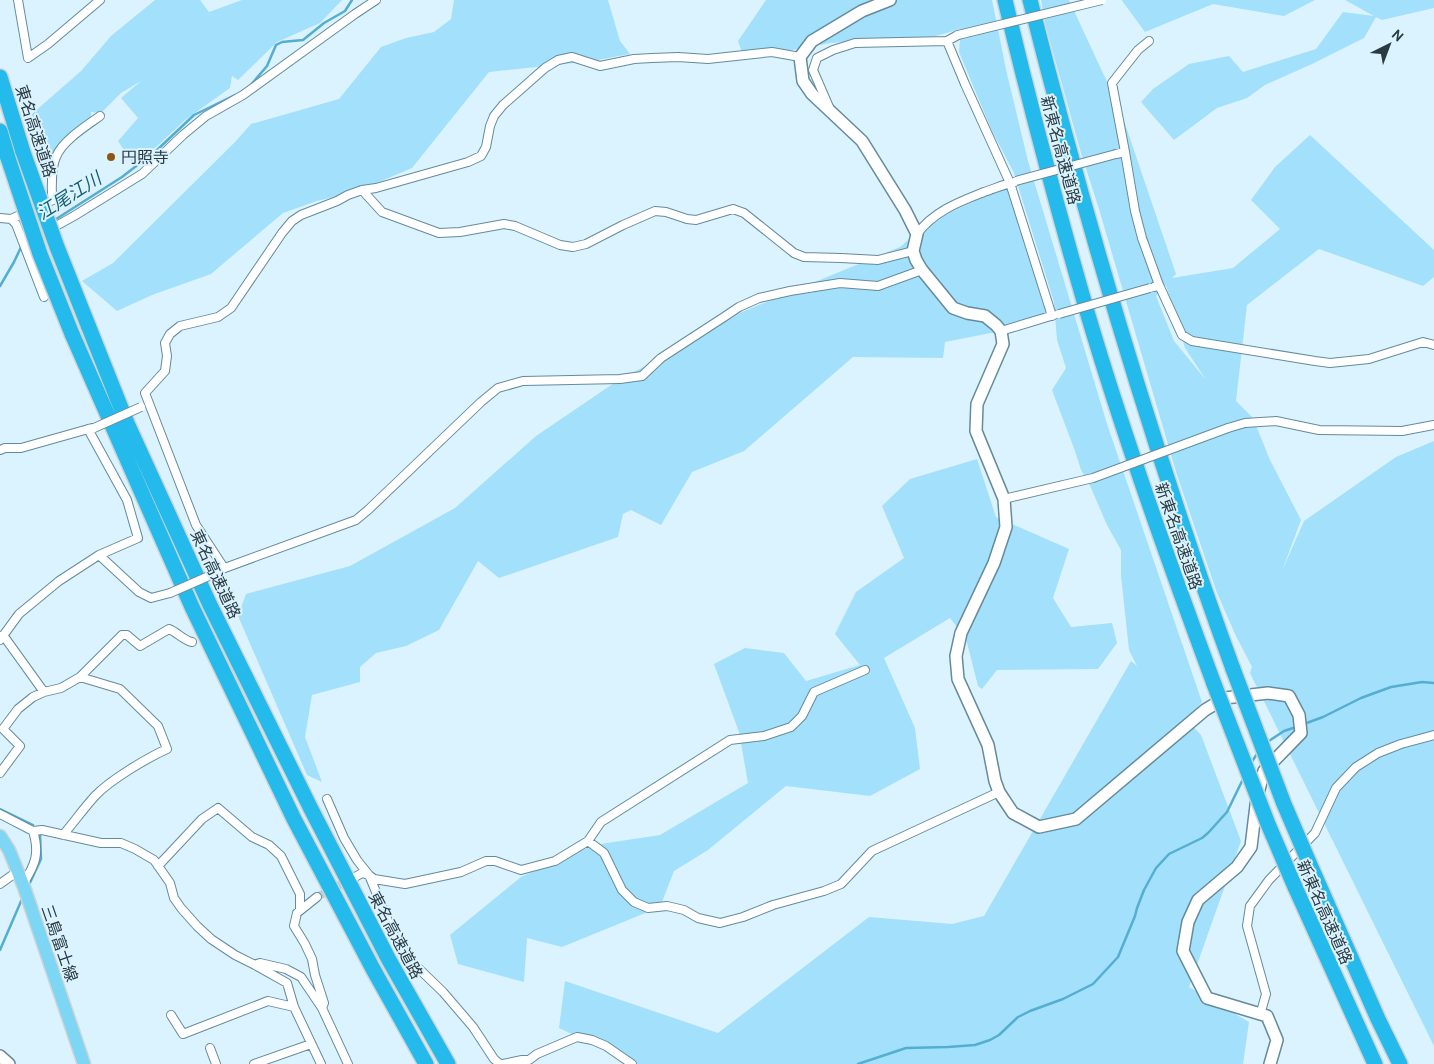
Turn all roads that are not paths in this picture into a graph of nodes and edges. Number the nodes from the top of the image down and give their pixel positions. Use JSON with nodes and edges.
{"nodes":[{"id":1,"x":18,"y":0,"type":"edge"},
{"id":2,"x":100,"y":0,"type":"edge"},
{"id":3,"x":376,"y":0,"type":"edge"},
{"id":4,"x":890,"y":0,"type":"edge"},
{"id":5,"x":1005,"y":0,"type":"edge"},
{"id":6,"x":1030,"y":0,"type":"edge"},
{"id":7,"x":1102,"y":0,"type":"edge"},
{"id":8,"x":947,"y":41,"type":"junction"},
{"id":9,"x":1149,"y":41,"type":"dead end"},
{"id":10,"x":800,"y":57,"type":"junction"},
{"id":11,"x":0,"y":77,"type":"edge"},
{"id":12,"x":832,"y":112,"type":"junction"},
{"id":13,"x":100,"y":116,"type":"dead end"},
{"id":14,"x":0,"y":131,"type":"edge"},
{"id":15,"x":1125,"y":152,"type":"junction"},
{"id":16,"x":1013,"y":182,"type":"junction"},
{"id":17,"x":362,"y":190,"type":"junction"},
{"id":18,"x":0,"y":218,"type":"edge"},
{"id":19,"x":11,"y":219,"type":"junction"},
{"id":20,"x":917,"y":234,"type":"junction"},
{"id":21,"x":25,"y":238,"type":"junction"},
{"id":22,"x":913,"y":251,"type":"junction"},
{"id":23,"x":922,"y":270,"type":"junction"},
{"id":24,"x":1159,"y":285,"type":"junction"},
{"id":25,"x":44,"y":297,"type":"dead end"},
{"id":26,"x":1055,"y":315,"type":"junction"},
{"id":27,"x":1001,"y":331,"type":"junction"},
{"id":28,"x":1434,"y":345,"type":"edge"},
{"id":29,"x":145,"y":406,"type":"junction"},
{"id":30,"x":1434,"y":425,"type":"edge"},
{"id":31,"x":91,"y":428,"type":"junction"},
{"id":32,"x":0,"y":450,"type":"edge"},
{"id":33,"x":1004,"y":499,"type":"junction"},
{"id":34,"x":99,"y":556,"type":"junction"},
{"id":35,"x":221,"y":570,"type":"junction"},
{"id":36,"x":2,"y":637,"type":"edge"},
{"id":37,"x":192,"y":642,"type":"dead end"},
{"id":38,"x":864,"y":670,"type":"dead end"},
{"id":39,"x":80,"y":677,"type":"junction"},
{"id":40,"x":44,"y":692,"type":"junction"},
{"id":41,"x":1434,"y":735,"type":"edge"},
{"id":42,"x":0,"y":773,"type":"edge"},
{"id":43,"x":999,"y":792,"type":"junction"},
{"id":44,"x":327,"y":798,"type":"dead end"},
{"id":45,"x":0,"y":814,"type":"edge"},
{"id":46,"x":33,"y":831,"type":"junction"},
{"id":47,"x":64,"y":835,"type":"junction"},
{"id":48,"x":0,"y":836,"type":"edge"},
{"id":49,"x":588,"y":841,"type":"junction"},
{"id":50,"x":158,"y":866,"type":"junction"},
{"id":51,"x":18,"y":871,"type":"junction"},
{"id":52,"x":369,"y":875,"type":"junction"},
{"id":53,"x":355,"y":877,"type":"tunnel mouth"},
{"id":54,"x":0,"y":884,"type":"edge"},
{"id":55,"x":23,"y":884,"type":"junction"},
{"id":56,"x":318,"y":897,"type":"tunnel mouth"},
{"id":57,"x":300,"y":910,"type":"junction"},
{"id":58,"x":255,"y":965,"type":"junction"},
{"id":59,"x":294,"y":1007,"type":"junction"},
{"id":60,"x":322,"y":1008,"type":"junction"},
{"id":61,"x":171,"y":1015,"type":"dead end"},
{"id":62,"x":1260,"y":1015,"type":"junction"},
{"id":63,"x":311,"y":1044,"type":"junction"},
{"id":64,"x":210,"y":1048,"type":"dead end"},
{"id":65,"x":0,"y":1056,"type":"edge"},
{"id":66,"x":530,"y":1062,"type":"edge"},
{"id":67,"x":9,"y":1064,"type":"edge"},
{"id":68,"x":84,"y":1064,"type":"edge"},
{"id":69,"x":216,"y":1064,"type":"edge"},
{"id":70,"x":254,"y":1064,"type":"edge"},
{"id":71,"x":321,"y":1064,"type":"edge"},
{"id":72,"x":348,"y":1064,"type":"edge"},
{"id":73,"x":426,"y":1064,"type":"edge"},
{"id":74,"x":448,"y":1064,"type":"edge"},
{"id":75,"x":502,"y":1064,"type":"edge"},
{"id":76,"x":632,"y":1064,"type":"edge"},
{"id":77,"x":1270,"y":1064,"type":"edge"},
{"id":78,"x":1375,"y":1064,"type":"edge"},
{"id":79,"x":1400,"y":1064,"type":"edge"}],
"edges":[{"from":1,"to":2,"type":"street"},
{"from":3,"to":21,"type":"street"},
{"from":4,"to":10,"type":"street"},
{"from":5,"to":78,"type":"highway","name":"新東名高速道路","bridge":true},
{"from":6,"to":79,"type":"highway","name":"新東名高速道路","bridge":true},
{"from":7,"to":8,"type":"street","bridge":true},
{"from":8,"to":12,"type":"street"},
{"from":8,"to":16,"type":"street"},
{"from":9,"to":15,"type":"street"},
{"from":10,"to":12,"type":"street"},
{"from":10,"to":17,"type":"street"},
{"from":11,"to":74,"type":"highway","name":"東名高速道路","bridge":true},
{"from":12,"to":20,"type":"street"},
{"from":13,"to":19,"type":"street"},
{"from":14,"to":73,"type":"highway","bridge":true},
{"from":15,"to":16,"type":"street","bridge":true},
{"from":15,"to":24,"type":"street"},
{"from":16,"to":20,"type":"street"},
{"from":16,"to":26,"type":"street"},
{"from":17,"to":22,"type":"street"},
{"from":17,"to":29,"type":"street"},
{"from":18,"to":19,"type":"street"},
{"from":19,"to":21,"type":"street"},
{"from":20,"to":22,"type":"street"},
{"from":21,"to":25,"type":"street"},
{"from":22,"to":23,"type":"street"},
{"from":23,"to":27,"type":"street"},
{"from":23,"to":35,"type":"street"},
{"from":24,"to":26,"type":"street","bridge":true},
{"from":24,"to":28,"type":"street"},
{"from":26,"to":27,"type":"street"},
{"from":27,"to":33,"type":"street"},
{"from":29,"to":31,"type":"street","bridge":true},
{"from":29,"to":35,"type":"street"},
{"from":30,"to":33,"type":"street","bridge":true},
{"from":31,"to":32,"type":"street"},
{"from":31,"to":34,"type":"street"},
{"from":33,"to":43,"type":"street"},
{"from":34,"to":35,"type":"street","bridge":true},
{"from":34,"to":36,"type":"street"},
{"from":36,"to":40,"type":"street"},
{"from":37,"to":39,"type":"street"},
{"from":38,"to":49,"type":"street"},
{"from":39,"to":40,"type":"street"},
{"from":39,"to":47,"type":"street"},
{"from":40,"to":42,"type":"street"},
{"from":41,"to":62,"type":"street"},
{"from":43,"to":49,"type":"street"},
{"from":43,"to":62,"type":"street"},
{"from":44,"to":52,"type":"street"},
{"from":45,"to":46,"type":"street"},
{"from":46,"to":47,"type":"street"},
{"from":46,"to":55,"type":"street"},
{"from":47,"to":50,"type":"street"},
{"from":48,"to":51,"type":"main road","name":"三島富士線"},
{"from":49,"to":52,"type":"street"},
{"from":50,"to":57,"type":"street"},
{"from":50,"to":58,"type":"street"},
{"from":51,"to":54,"type":"street"},
{"from":51,"to":55,"type":"main road","name":"三島富士線"},
{"from":52,"to":53,"type":"street"},
{"from":52,"to":75,"type":"street"},
{"from":55,"to":68,"type":"main road","name":"三島富士線"},
{"from":56,"to":57,"type":"street"},
{"from":57,"to":60,"type":"street"},
{"from":58,"to":59,"type":"street"},
{"from":58,"to":60,"type":"street"},
{"from":59,"to":61,"type":"street"},
{"from":59,"to":63,"type":"street"},
{"from":60,"to":72,"type":"street"},
{"from":62,"to":77,"type":"street"},
{"from":63,"to":70,"type":"street"},
{"from":63,"to":71,"type":"street"},
{"from":64,"to":69,"type":"street"},
{"from":65,"to":67,"type":"street"},
{"from":66,"to":75,"type":"street"},
{"from":66,"to":76,"type":"street"}]}
